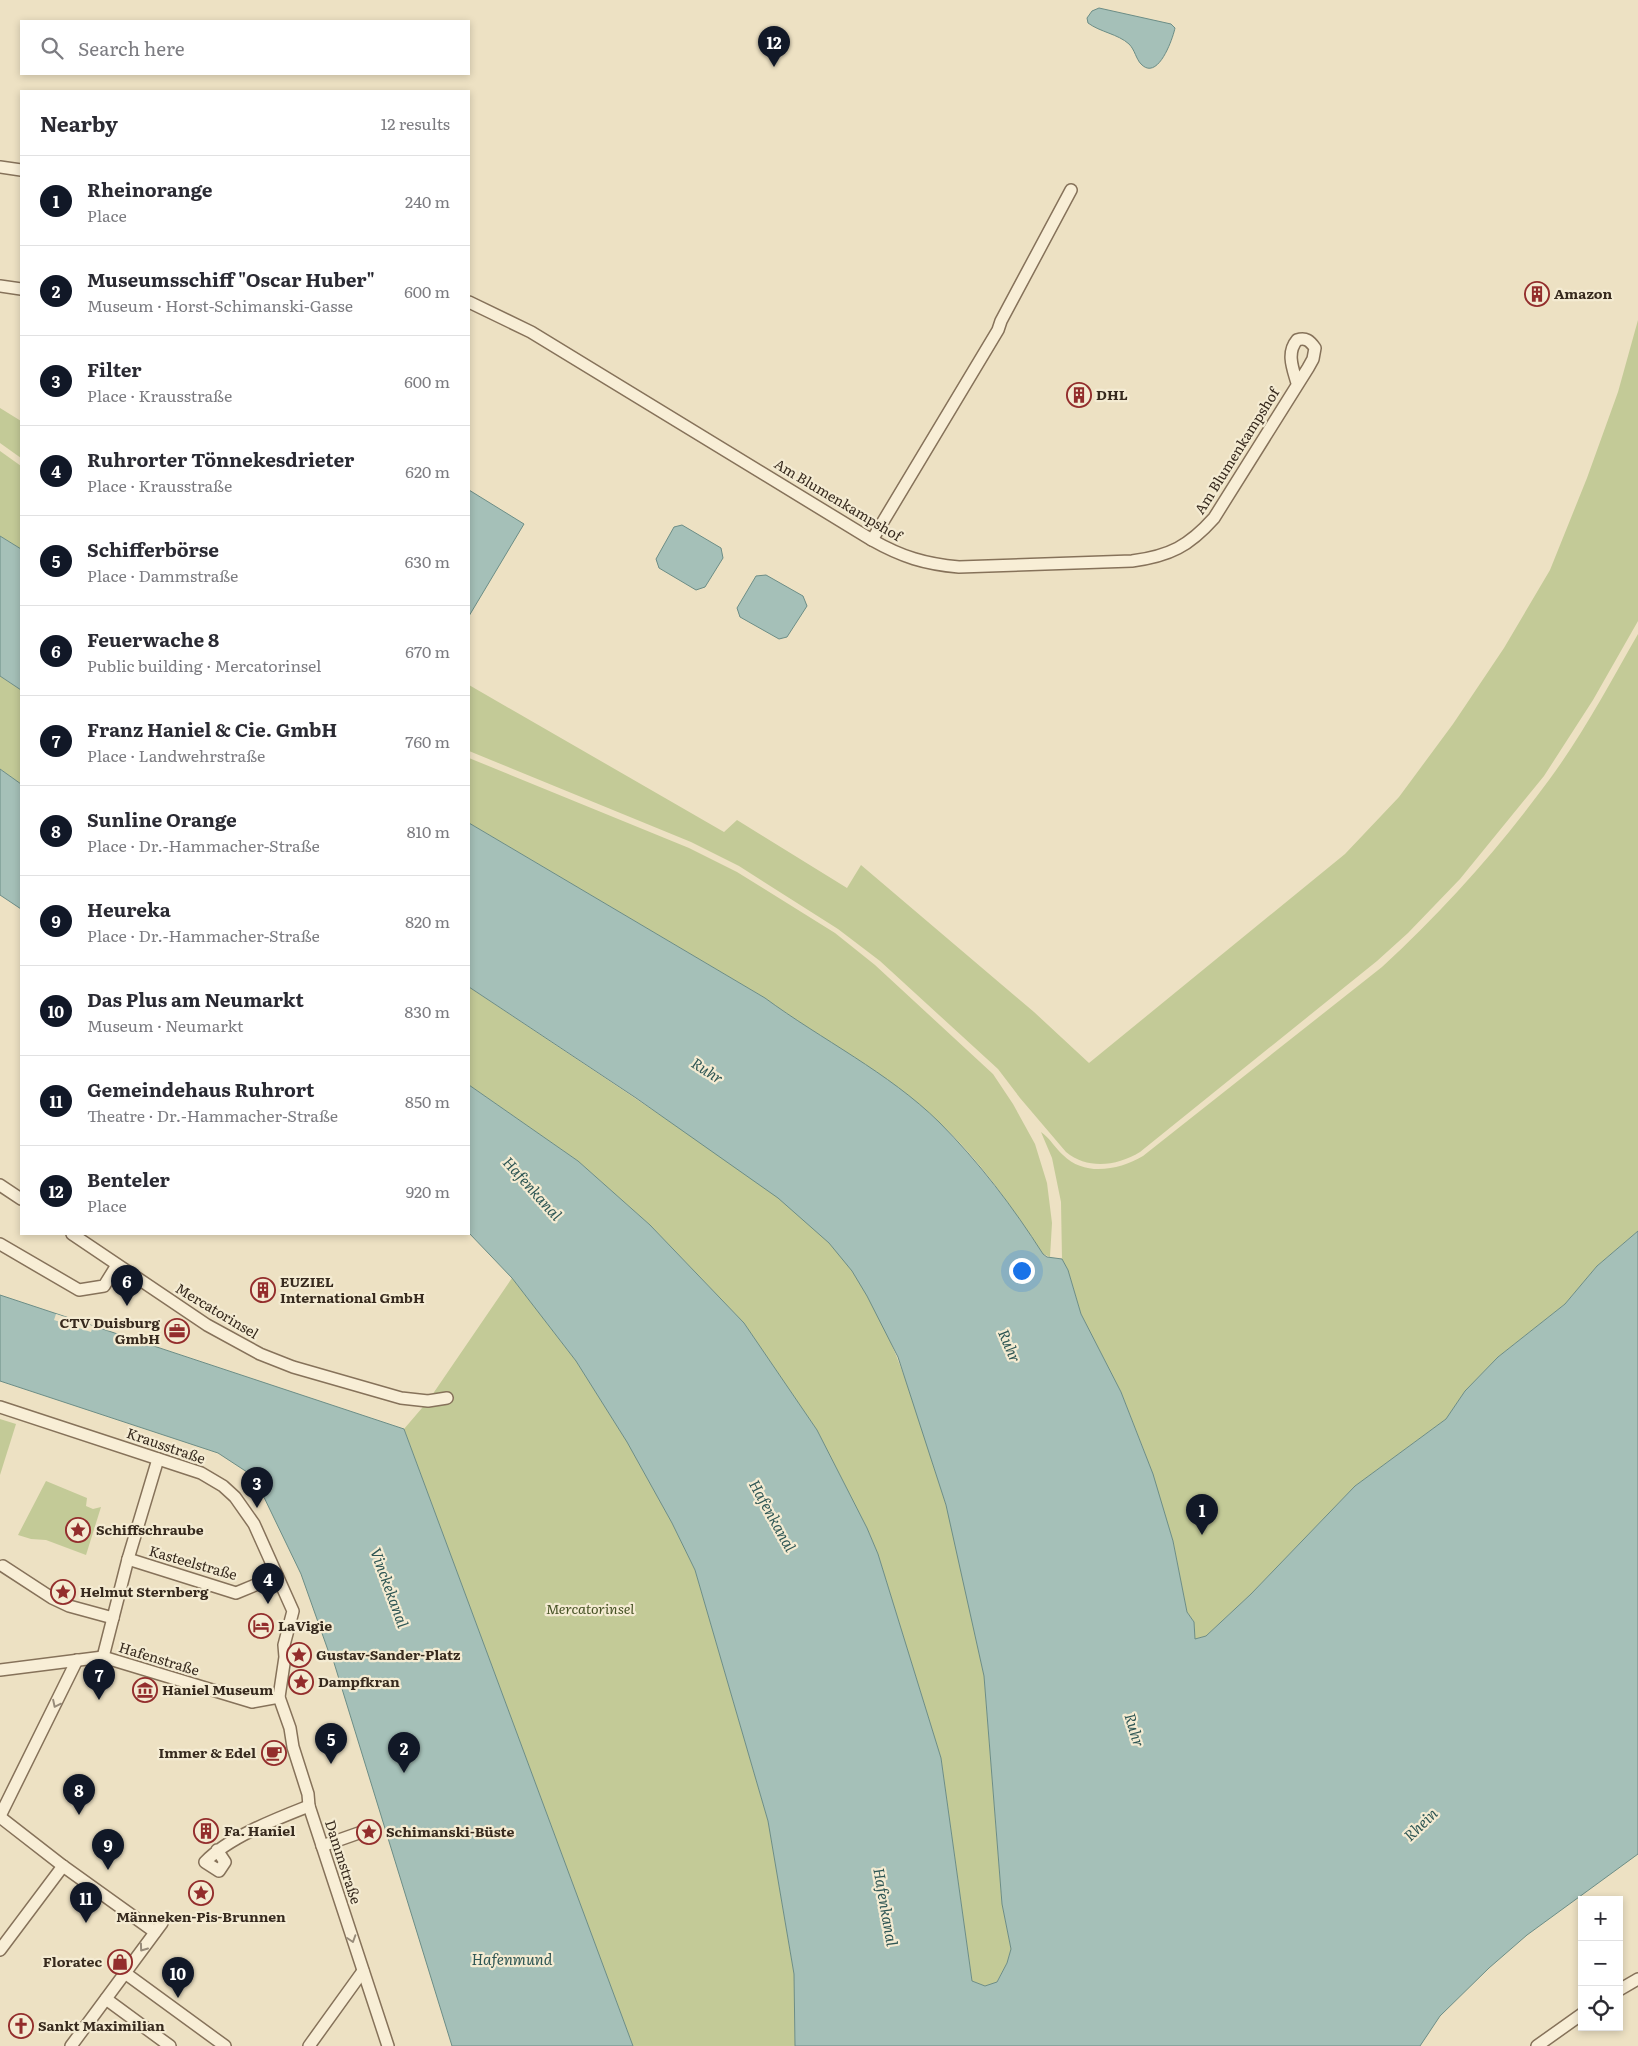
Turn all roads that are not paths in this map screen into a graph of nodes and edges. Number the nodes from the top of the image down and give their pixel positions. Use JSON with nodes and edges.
{"nodes":[{"id":1,"x":0,"y":166,"type":"edge"},
{"id":2,"x":20,"y":170,"type":"edge"},
{"id":3,"x":1071,"y":190,"type":"dead end"},
{"id":4,"x":0,"y":286,"type":"edge"},
{"id":5,"x":20,"y":290,"type":"edge"},
{"id":6,"x":470,"y":302,"type":"edge"},
{"id":7,"x":1297,"y":384,"type":"junction"},
{"id":8,"x":872,"y":540,"type":"junction"},
{"id":9,"x":0,"y":1185,"type":"edge"},
{"id":10,"x":20,"y":1198,"type":"edge"},
{"id":11,"x":74,"y":1235,"type":"edge"},
{"id":12,"x":0,"y":1244,"type":"edge"},
{"id":13,"x":117,"y":1264,"type":"junction"},
{"id":14,"x":448,"y":1398,"type":"dead end"},
{"id":15,"x":0,"y":1408,"type":"edge"},
{"id":16,"x":158,"y":1459,"type":"junction"},
{"id":17,"x":128,"y":1559,"type":"junction"},
{"id":18,"x":3,"y":1566,"type":"dead end"},
{"id":19,"x":277,"y":1576,"type":"junction"},
{"id":20,"x":113,"y":1618,"type":"junction"},
{"id":21,"x":103,"y":1658,"type":"junction"},
{"id":22,"x":77,"y":1660,"type":"junction"},
{"id":23,"x":0,"y":1670,"type":"edge"},
{"id":24,"x":279,"y":1692,"type":"junction"},
{"id":25,"x":309,"y":1806,"type":"junction"},
{"id":26,"x":0,"y":1816,"type":"edge"},
{"id":27,"x":373,"y":1828,"type":"dead end"},
{"id":28,"x":322,"y":1846,"type":"junction"},
{"id":29,"x":217,"y":1850,"type":"dead end"},
{"id":30,"x":63,"y":1866,"type":"junction"},
{"id":31,"x":0,"y":1950,"type":"edge"},
{"id":32,"x":363,"y":1971,"type":"junction"},
{"id":33,"x":125,"y":1973,"type":"junction"},
{"id":34,"x":1638,"y":1979,"type":"edge"},
{"id":35,"x":1623,"y":1988,"type":"edge"},
{"id":36,"x":106,"y":1999,"type":"junction"},
{"id":37,"x":1578,"y":2017,"type":"edge"},
{"id":38,"x":70,"y":2046,"type":"edge"},
{"id":39,"x":170,"y":2046,"type":"edge"},
{"id":40,"x":226,"y":2046,"type":"edge"},
{"id":41,"x":309,"y":2046,"type":"edge"},
{"id":42,"x":388,"y":2046,"type":"edge"},
{"id":43,"x":1537,"y":2046,"type":"edge"}],
"edges":[{"from":1,"to":2,"type":"street"},
{"from":3,"to":8,"type":"street"},
{"from":4,"to":5,"type":"street"},
{"from":6,"to":8,"type":"street","name":"Am Blumenkampshof"},
{"from":7,"to":7,"type":"street","name":"Am Blumenkampshof"},
{"from":7,"to":8,"type":"street","name":"Am Blumenkampshof"},
{"from":9,"to":10,"type":"street"},
{"from":11,"to":13,"type":"street","name":"Mercatorinsel"},
{"from":12,"to":13,"type":"street"},
{"from":13,"to":14,"type":"street","name":"Mercatorinsel"},
{"from":15,"to":16,"type":"street","name":"Krausstraße"},
{"from":16,"to":17,"type":"street"},
{"from":16,"to":19,"type":"street","name":"Krausstraße"},
{"from":17,"to":19,"type":"street","name":"Kasteelstraße"},
{"from":17,"to":20,"type":"street"},
{"from":18,"to":20,"type":"street"},
{"from":19,"to":24,"type":"street","name":"Krausstraße"},
{"from":20,"to":21,"type":"street"},
{"from":21,"to":22,"type":"street","name":"Hafenstraße"},
{"from":21,"to":24,"type":"street","name":"Hafenstraße"},
{"from":22,"to":23,"type":"street","name":"Hafenstraße"},
{"from":22,"to":26,"type":"street","one_way":true},
{"from":24,"to":25,"type":"street","name":"Dammstraße"},
{"from":25,"to":28,"type":"street","name":"Dammstraße"},
{"from":25,"to":29,"type":"street"},
{"from":26,"to":30,"type":"street"},
{"from":27,"to":28,"type":"street"},
{"from":28,"to":32,"type":"street","name":"Dammstraße","one_way":true},
{"from":30,"to":31,"type":"street"},
{"from":30,"to":33,"type":"street","one_way":true},
{"from":32,"to":41,"type":"street"},
{"from":32,"to":42,"type":"street","name":"Dammstraße"},
{"from":33,"to":36,"type":"street"},
{"from":33,"to":40,"type":"street"},
{"from":34,"to":35,"type":"street"},
{"from":36,"to":38,"type":"street"},
{"from":36,"to":39,"type":"street"},
{"from":37,"to":43,"type":"street"}]}
